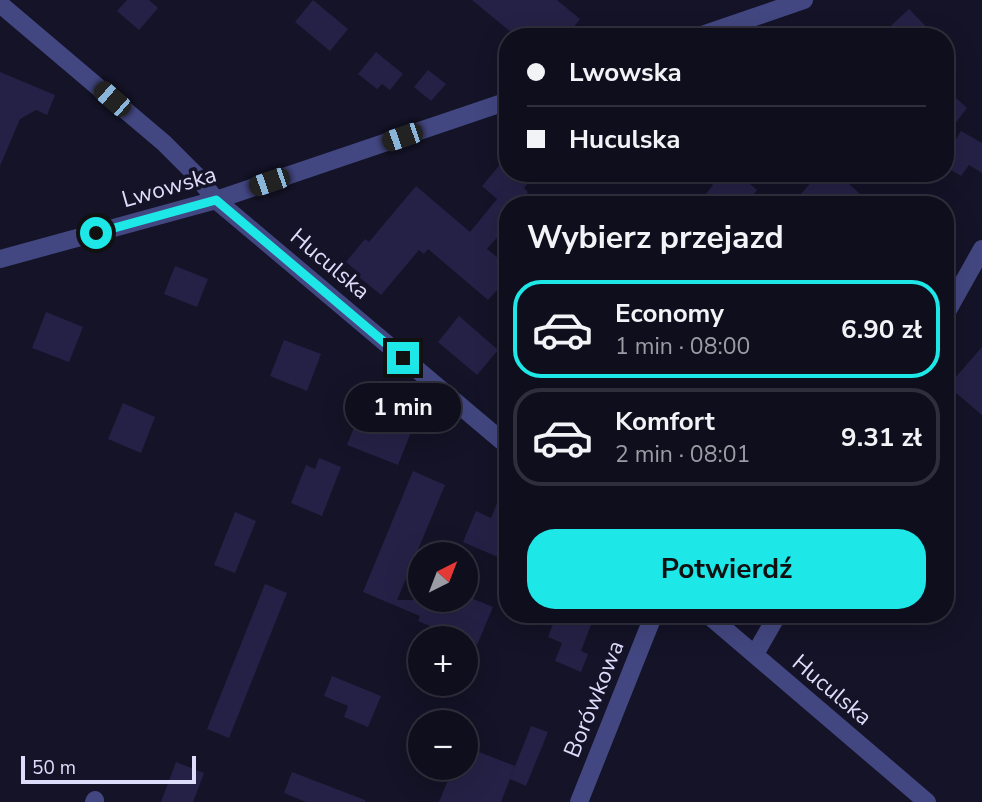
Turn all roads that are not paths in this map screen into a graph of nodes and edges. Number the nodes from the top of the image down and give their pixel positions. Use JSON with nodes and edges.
{"nodes":[{"id":1,"x":804,"y":0,"type":"edge"},
{"id":2,"x":0,"y":4,"type":"edge"},
{"id":3,"x":722,"y":28,"type":"edge"},
{"id":4,"x":499,"y":104,"type":"edge"},
{"id":5,"x":216,"y":200,"type":"junction"},
{"id":6,"x":982,"y":249,"type":"edge"},
{"id":7,"x":0,"y":259,"type":"edge"},
{"id":8,"x":954,"y":299,"type":"edge"},
{"id":9,"x":499,"y":438,"type":"edge"},
{"id":10,"x":650,"y":623,"type":"edge"},
{"id":11,"x":718,"y":623,"type":"edge"},
{"id":12,"x":773,"y":623,"type":"edge"},
{"id":13,"x":755,"y":654,"type":"junction"},
{"id":14,"x":579,"y":802,"type":"edge"},
{"id":15,"x":927,"y":802,"type":"edge"}],
"edges":[{"from":1,"to":3,"type":"street"},
{"from":2,"to":5,"type":"street","name":"Huculska"},
{"from":4,"to":5,"type":"street","name":"Lwowska"},
{"from":5,"to":7,"type":"street","name":"Lwowska"},
{"from":5,"to":9,"type":"street","name":"Huculska"},
{"from":6,"to":8,"type":"street"},
{"from":10,"to":14,"type":"street","name":"Borówkowa"},
{"from":11,"to":13,"type":"street","name":"Huculska"},
{"from":12,"to":13,"type":"street"},
{"from":13,"to":15,"type":"street","name":"Huculska"}]}
